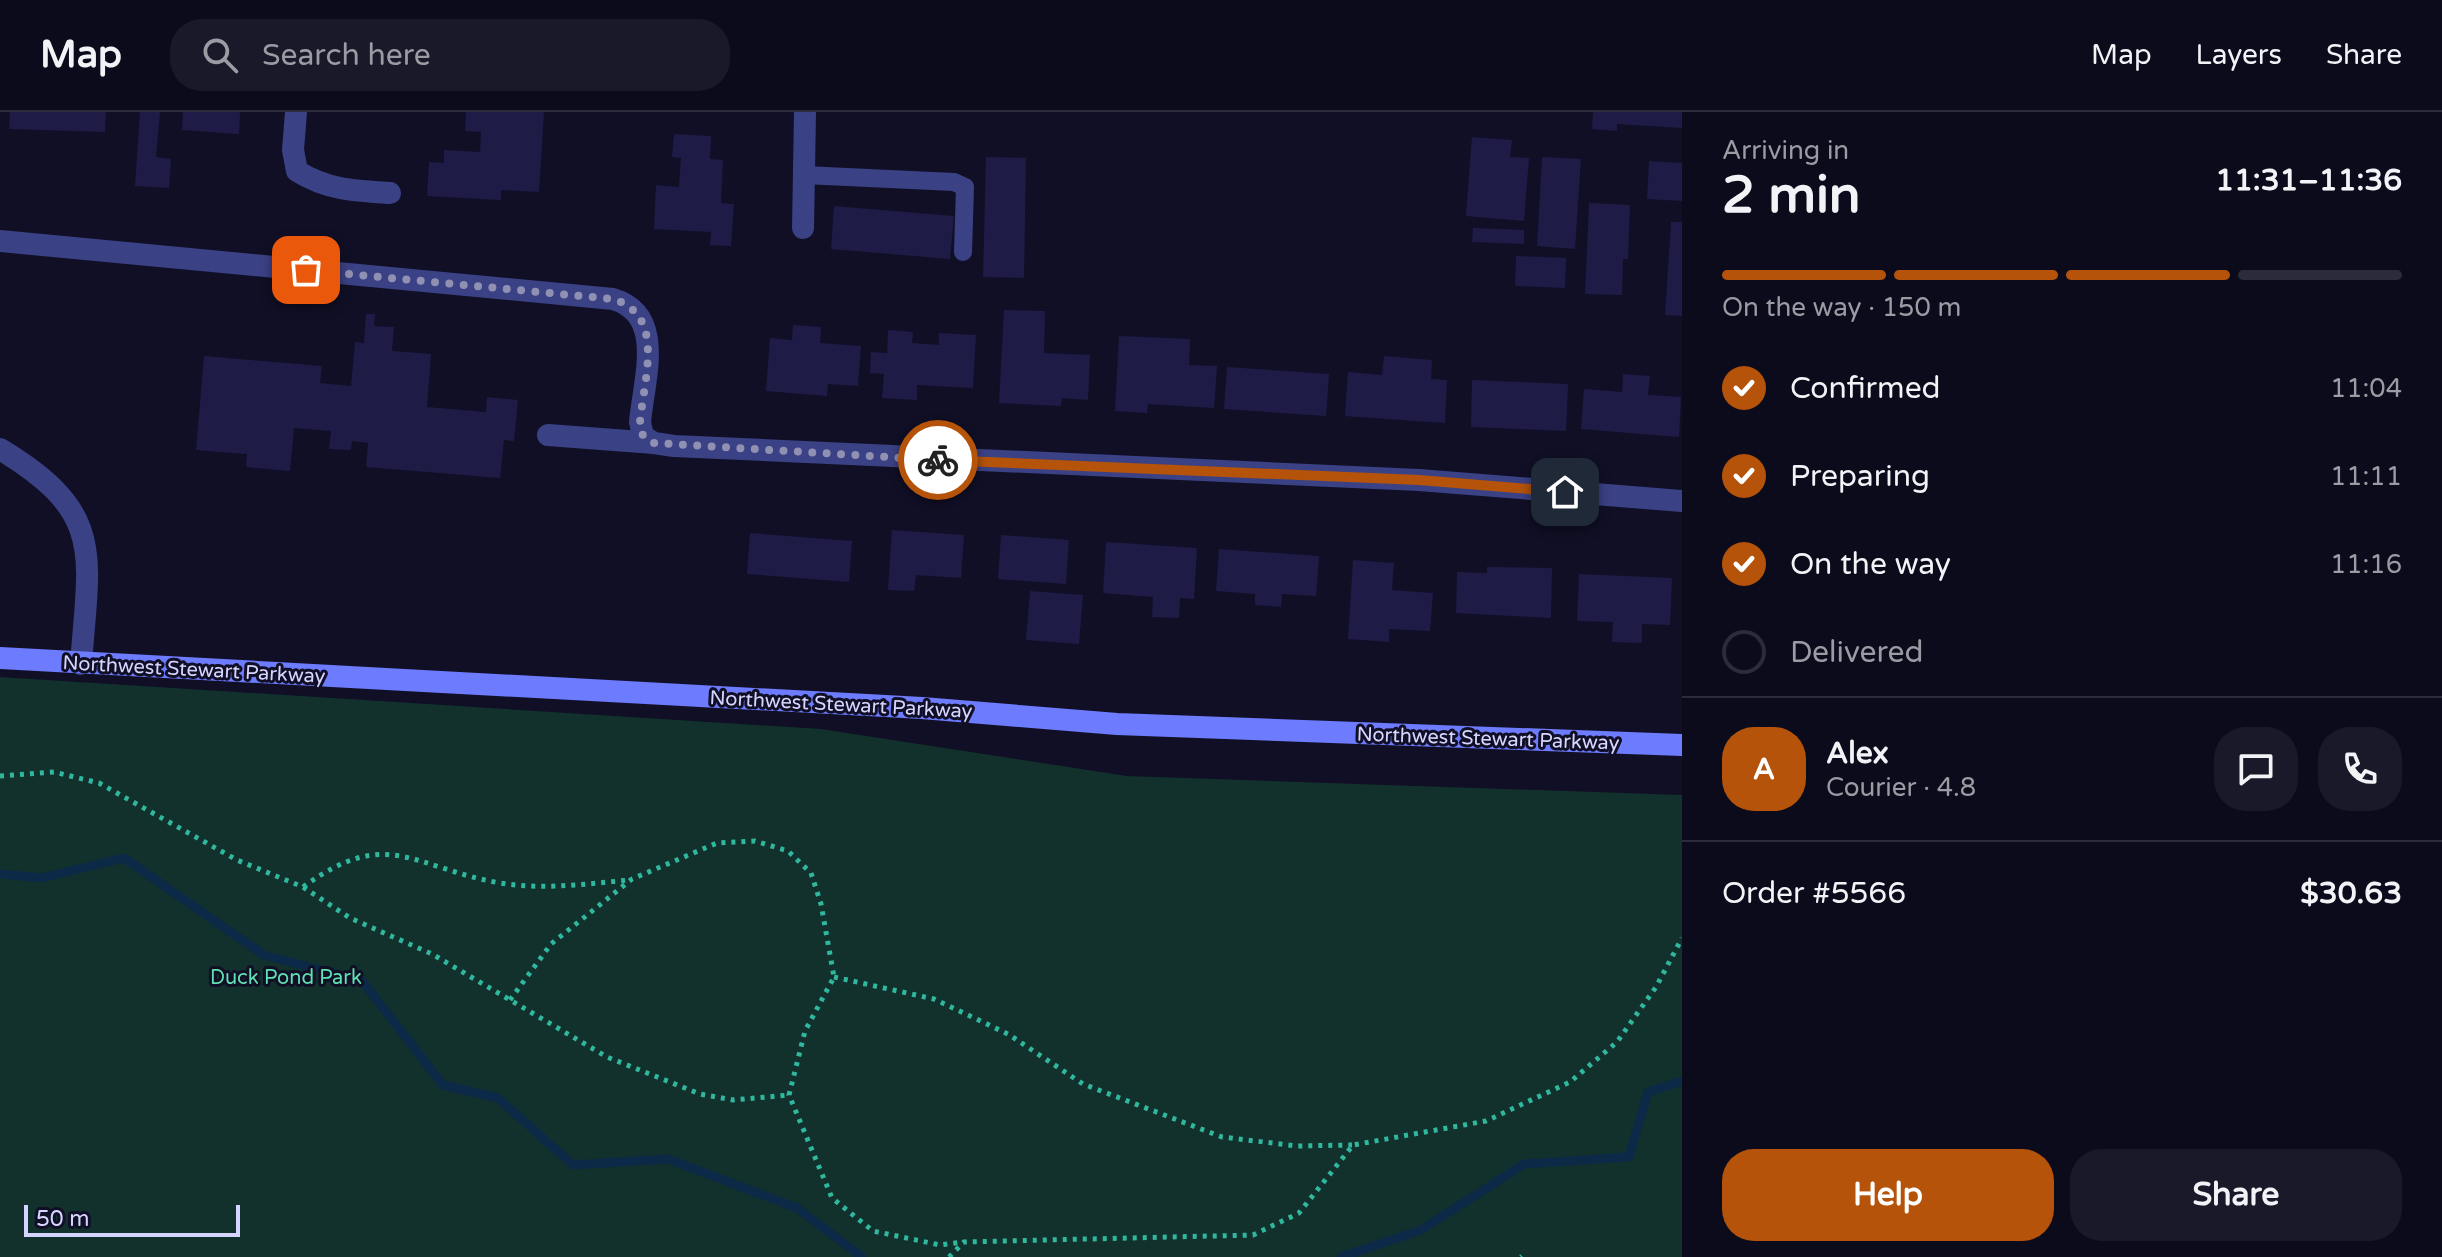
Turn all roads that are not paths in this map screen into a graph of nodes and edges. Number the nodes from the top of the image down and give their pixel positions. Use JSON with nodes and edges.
{"nodes":[{"id":1,"x":296,"y":112,"type":"edge"},
{"id":2,"x":805,"y":112,"type":"edge"},
{"id":3,"x":804,"y":175,"type":"junction"},
{"id":4,"x":390,"y":193,"type":"dead end"},
{"id":5,"x":803,"y":228,"type":"dead end"},
{"id":6,"x":0,"y":241,"type":"edge"},
{"id":7,"x":963,"y":252,"type":"dead end"},
{"id":8,"x":548,"y":435,"type":"dead end"},
{"id":9,"x":654,"y":443,"type":"junction"},
{"id":10,"x":0,"y":449,"type":"edge"},
{"id":11,"x":1682,"y":501,"type":"edge"},
{"id":12,"x":0,"y":658,"type":"edge"},
{"id":13,"x":81,"y":664,"type":"junction"},
{"id":14,"x":1682,"y":745,"type":"edge"}],
"edges":[{"from":1,"to":4,"type":"street"},
{"from":2,"to":3,"type":"street"},
{"from":3,"to":5,"type":"street"},
{"from":3,"to":7,"type":"lane"},
{"from":6,"to":9,"type":"street"},
{"from":8,"to":9,"type":"street"},
{"from":9,"to":11,"type":"street"},
{"from":10,"to":13,"type":"street"},
{"from":12,"to":13,"type":"main road","name":"Northwest Stewart Parkway"},
{"from":13,"to":14,"type":"main road","name":"Northwest Stewart Parkway"}]}
